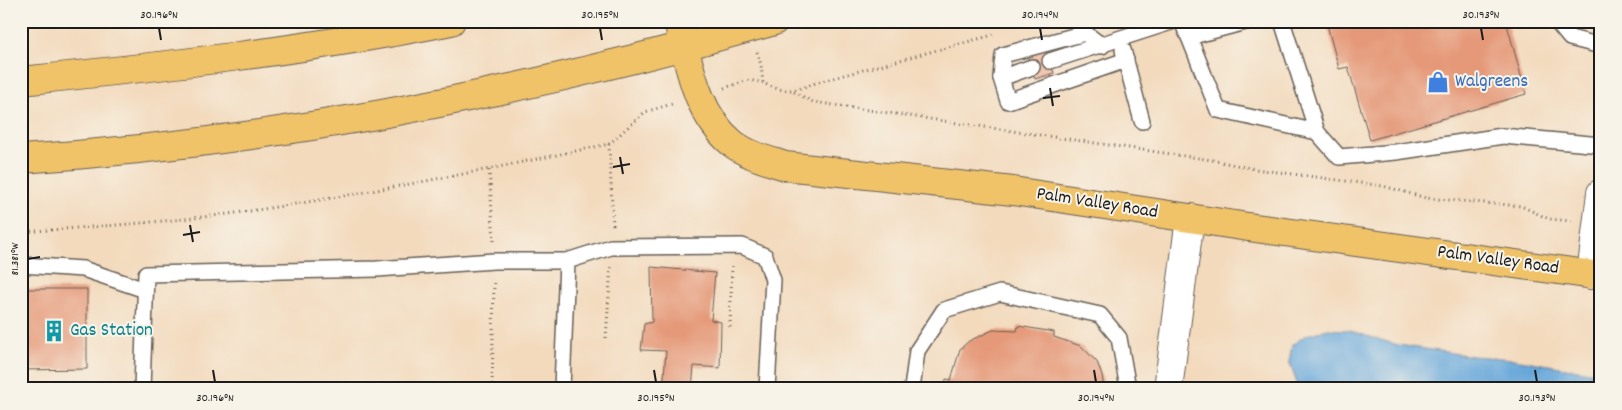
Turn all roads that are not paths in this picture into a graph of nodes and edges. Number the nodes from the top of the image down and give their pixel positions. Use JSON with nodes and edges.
{"nodes":[{"id":1,"x":451,"y":21,"type":"edge"},
{"id":2,"x":1174,"y":21,"type":"edge"},
{"id":3,"x":1181,"y":21,"type":"edge"},
{"id":4,"x":1249,"y":21,"type":"edge"},
{"id":5,"x":1282,"y":21,"type":"edge"},
{"id":6,"x":1556,"y":21,"type":"edge"},
{"id":7,"x":762,"y":25,"type":"edge"},
{"id":8,"x":681,"y":34,"type":"edge"},
{"id":9,"x":1189,"y":37,"type":"junction"},
{"id":10,"x":1120,"y":39,"type":"junction"},
{"id":11,"x":1102,"y":46,"type":"junction"},
{"id":12,"x":1601,"y":46,"type":"edge"},
{"id":13,"x":1126,"y":60,"type":"junction"},
{"id":14,"x":1050,"y":61,"type":"dead end"},
{"id":15,"x":1032,"y":67,"type":"dead end"},
{"id":16,"x":1001,"y":78,"type":"junction"},
{"id":17,"x":21,"y":80,"type":"edge"},
{"id":18,"x":1142,"y":121,"type":"dead end"},
{"id":19,"x":1317,"y":132,"type":"junction"},
{"id":20,"x":1601,"y":144,"type":"edge"},
{"id":21,"x":21,"y":159,"type":"edge"},
{"id":22,"x":1601,"y":193,"type":"edge"},
{"id":23,"x":1190,"y":218,"type":"junction"},
{"id":24,"x":566,"y":261,"type":"junction"},
{"id":25,"x":21,"y":266,"type":"edge"},
{"id":26,"x":1596,"y":275,"type":"edge"},
{"id":27,"x":145,"y":290,"type":"junction"},
{"id":28,"x":1130,"y":388,"type":"edge"},
{"id":29,"x":142,"y":389,"type":"edge"},
{"id":30,"x":562,"y":389,"type":"edge"},
{"id":31,"x":767,"y":389,"type":"edge"},
{"id":32,"x":912,"y":389,"type":"edge"},
{"id":33,"x":1168,"y":389,"type":"edge"}],
"edges":[{"from":1,"to":17,"type":"main road"},
{"from":2,"to":10,"type":"lane"},
{"from":3,"to":9,"type":"lane"},
{"from":4,"to":9,"type":"lane"},
{"from":5,"to":19,"type":"lane"},
{"from":6,"to":12,"type":"lane"},
{"from":7,"to":8,"type":"main road"},
{"from":8,"to":21,"type":"main road"},
{"from":8,"to":23,"type":"main road","name":"Palm Valley Road"},
{"from":9,"to":19,"type":"lane"},
{"from":10,"to":11,"type":"lane"},
{"from":10,"to":13,"type":"lane"},
{"from":11,"to":14,"type":"lane"},
{"from":11,"to":16,"type":"lane"},
{"from":13,"to":16,"type":"lane"},
{"from":13,"to":18,"type":"lane"},
{"from":15,"to":16,"type":"lane"},
{"from":19,"to":20,"type":"lane"},
{"from":22,"to":26,"type":"street"},
{"from":23,"to":26,"type":"main road","name":"Palm Valley Road"},
{"from":23,"to":33,"type":"street"},
{"from":24,"to":27,"type":"lane"},
{"from":24,"to":30,"type":"lane"},
{"from":24,"to":31,"type":"lane"},
{"from":25,"to":27,"type":"lane"},
{"from":27,"to":29,"type":"lane"},
{"from":28,"to":32,"type":"lane"}]}
